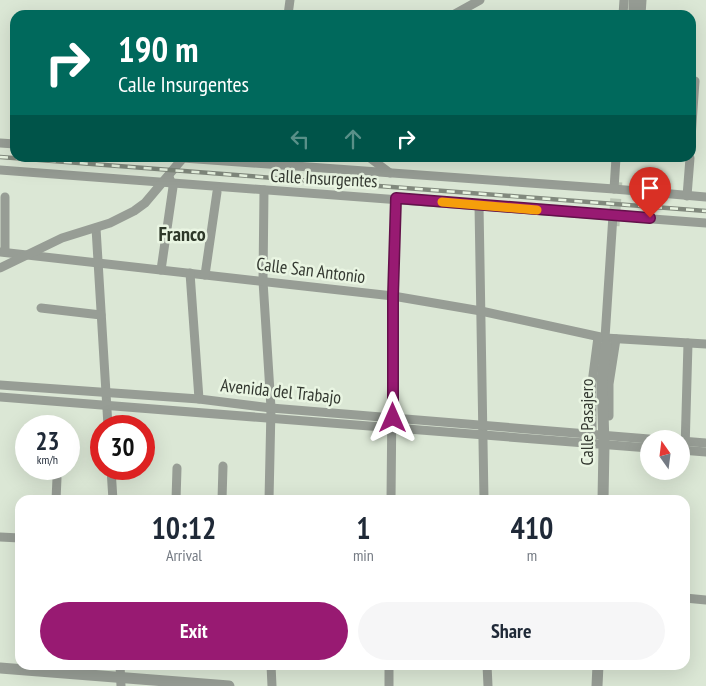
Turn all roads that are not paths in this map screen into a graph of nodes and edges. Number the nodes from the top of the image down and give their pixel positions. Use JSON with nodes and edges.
{"nodes":[{"id":1,"x":480,"y":0,"type":"edge"},
{"id":2,"x":463,"y":10,"type":"edge"},
{"id":3,"x":181,"y":162,"type":"edge"},
{"id":4,"x":281,"y":162,"type":"edge"},
{"id":5,"x":367,"y":162,"type":"edge"},
{"id":6,"x":374,"y":162,"type":"edge"},
{"id":7,"x":616,"y":162,"type":"edge"},
{"id":8,"x":690,"y":162,"type":"edge"},
{"id":9,"x":0,"y":170,"type":"edge"},
{"id":10,"x":364,"y":171,"type":"junction"},
{"id":11,"x":390,"y":173,"type":"junction"},
{"id":12,"x":169,"y":181,"type":"junction"},
{"id":13,"x":614,"y":189,"type":"junction"},
{"id":14,"x":264,"y":190,"type":"junction"},
{"id":15,"x":217,"y":192,"type":"dead end"},
{"id":16,"x":687,"y":196,"type":"junction"},
{"id":17,"x":5,"y":197,"type":"dead end"},
{"id":18,"x":706,"y":197,"type":"edge"},
{"id":19,"x":396,"y":198,"type":"junction"},
{"id":20,"x":479,"y":205,"type":"junction"},
{"id":21,"x":613,"y":215,"type":"junction"},
{"id":22,"x":706,"y":223,"type":"edge"},
{"id":23,"x":96,"y":228,"type":"junction"},
{"id":24,"x":2,"y":252,"type":"edge"},
{"id":25,"x":25,"y":254,"type":"junction"},
{"id":26,"x":98,"y":262,"type":"junction"},
{"id":27,"x":0,"y":268,"type":"edge"},
{"id":28,"x":161,"y":270,"type":"junction"},
{"id":29,"x":190,"y":273,"type":"junction"},
{"id":30,"x":206,"y":275,"type":"junction"},
{"id":31,"x":263,"y":281,"type":"junction"},
{"id":32,"x":393,"y":296,"type":"junction"},
{"id":33,"x":42,"y":308,"type":"dead end"},
{"id":34,"x":481,"y":311,"type":"junction"},
{"id":35,"x":101,"y":314,"type":"junction"},
{"id":36,"x":606,"y":340,"type":"junction"},
{"id":37,"x":688,"y":343,"type":"junction"},
{"id":38,"x":706,"y":344,"type":"edge"},
{"id":39,"x":0,"y":385,"type":"edge"},
{"id":40,"x":106,"y":392,"type":"junction"},
{"id":41,"x":0,"y":397,"type":"edge"},
{"id":42,"x":199,"y":399,"type":"junction"},
{"id":43,"x":107,"y":405,"type":"junction"},
{"id":44,"x":271,"y":408,"type":"junction"},
{"id":45,"x":107,"y":415,"type":"edge"},
{"id":46,"x":270,"y":418,"type":"junction"},
{"id":47,"x":393,"y":418,"type":"junction"},
{"id":48,"x":393,"y":428,"type":"junction"},
{"id":49,"x":483,"y":430,"type":"junction"},
{"id":50,"x":684,"y":430,"type":"edge"},
{"id":51,"x":603,"y":439,"type":"junction"},
{"id":52,"x":640,"y":439,"type":"edge"},
{"id":53,"x":706,"y":444,"type":"edge"},
{"id":54,"x":690,"y":445,"type":"edge"},
{"id":55,"x":640,"y":446,"type":"edge"},
{"id":56,"x":690,"y":448,"type":"edge"},
{"id":57,"x":706,"y":452,"type":"edge"},
{"id":58,"x":223,"y":466,"type":"dead end"},
{"id":59,"x":177,"y":468,"type":"dead end"},
{"id":60,"x":56,"y":480,"type":"edge"},
{"id":61,"x":112,"y":480,"type":"edge"},
{"id":62,"x":56,"y":495,"type":"edge"},
{"id":63,"x":114,"y":495,"type":"edge"},
{"id":64,"x":176,"y":495,"type":"edge"},
{"id":65,"x":222,"y":495,"type":"edge"},
{"id":66,"x":269,"y":495,"type":"edge"},
{"id":67,"x":392,"y":495,"type":"edge"},
{"id":68,"x":484,"y":495,"type":"edge"},
{"id":69,"x":603,"y":495,"type":"edge"},
{"id":70,"x":0,"y":537,"type":"edge"},
{"id":71,"x":15,"y":538,"type":"edge"},
{"id":72,"x":690,"y":598,"type":"edge"},
{"id":73,"x":706,"y":600,"type":"edge"},
{"id":74,"x":0,"y":668,"type":"edge"},
{"id":75,"x":15,"y":670,"type":"edge"},
{"id":76,"x":17,"y":670,"type":"edge"},
{"id":77,"x":271,"y":670,"type":"edge"},
{"id":78,"x":389,"y":670,"type":"edge"},
{"id":79,"x":487,"y":670,"type":"edge"},
{"id":80,"x":598,"y":670,"type":"edge"},
{"id":81,"x":121,"y":682,"type":"edge"},
{"id":82,"x":228,"y":686,"type":"edge"},
{"id":83,"x":272,"y":686,"type":"edge"},
{"id":84,"x":389,"y":686,"type":"edge"},
{"id":85,"x":488,"y":686,"type":"edge"},
{"id":86,"x":597,"y":686,"type":"edge"}],
"edges":[{"from":1,"to":2,"type":"street"},
{"from":3,"to":12,"type":"street"},
{"from":4,"to":10,"type":"street","name":"Calle Insurgentes"},
{"from":5,"to":10,"type":"street"},
{"from":6,"to":11,"type":"street"},
{"from":7,"to":13,"type":"street"},
{"from":8,"to":16,"type":"street"},
{"from":9,"to":12,"type":"street","name":"Calle Insurgentes"},
{"from":10,"to":11,"type":"street","name":"Calle Insurgentes"},
{"from":11,"to":13,"type":"street","name":"Calle Insurgentes"},
{"from":12,"to":14,"type":"street","name":"Calle Insurgentes"},
{"from":12,"to":23,"type":"street"},
{"from":12,"to":28,"type":"street"},
{"from":13,"to":16,"type":"street","name":"Calle Insurgentes"},
{"from":14,"to":19,"type":"street","name":"Calle Insurgentes"},
{"from":14,"to":31,"type":"street"},
{"from":15,"to":30,"type":"street"},
{"from":16,"to":18,"type":"street","name":"Calle Insurgentes"},
{"from":17,"to":24,"type":"street"},
{"from":19,"to":20,"type":"street","name":"Calle Insurgentes"},
{"from":19,"to":32,"type":"street"},
{"from":20,"to":21,"type":"street","name":"Calle Insurgentes"},
{"from":20,"to":34,"type":"street"},
{"from":21,"to":22,"type":"street","name":"Calle Insurgentes"},
{"from":21,"to":36,"type":"street","name":"Calle Pasajero"},
{"from":23,"to":25,"type":"street"},
{"from":23,"to":26,"type":"street"},
{"from":24,"to":25,"type":"street","name":"Calle San Antonio"},
{"from":25,"to":26,"type":"street","name":"Calle San Antonio"},
{"from":25,"to":27,"type":"street"},
{"from":26,"to":28,"type":"street","name":"Calle San Antonio"},
{"from":26,"to":35,"type":"street"},
{"from":28,"to":29,"type":"street","name":"Calle San Antonio"},
{"from":29,"to":30,"type":"street","name":"Calle San Antonio"},
{"from":29,"to":42,"type":"street"},
{"from":30,"to":31,"type":"street","name":"Calle San Antonio"},
{"from":31,"to":32,"type":"street","name":"Calle San Antonio"},
{"from":31,"to":44,"type":"street"},
{"from":32,"to":34,"type":"street","name":"Calle San Antonio"},
{"from":32,"to":47,"type":"street"},
{"from":33,"to":35,"type":"street"},
{"from":34,"to":36,"type":"street","name":"Calle San Antonio"},
{"from":34,"to":49,"type":"street"},
{"from":35,"to":40,"type":"street"},
{"from":36,"to":37,"type":"street","name":"Calle San Antonio"},
{"from":36,"to":51,"type":"street","name":"Calle Pasajero"},
{"from":37,"to":38,"type":"street","name":"Calle San Antonio"},
{"from":37,"to":50,"type":"street"},
{"from":39,"to":40,"type":"street","name":"Avenida del Trabajo"},
{"from":40,"to":42,"type":"street","name":"Avenida del Trabajo"},
{"from":40,"to":43,"type":"street"},
{"from":41,"to":43,"type":"street","name":"Avenida del Trabajo"},
{"from":42,"to":44,"type":"street","name":"Avenida del Trabajo"},
{"from":43,"to":45,"type":"street"},
{"from":43,"to":46,"type":"street","name":"Avenida del Trabajo"},
{"from":44,"to":46,"type":"street"},
{"from":44,"to":47,"type":"street","name":"Avenida del Trabajo"},
{"from":46,"to":48,"type":"street","name":"Avenida del Trabajo"},
{"from":46,"to":66,"type":"street"},
{"from":47,"to":48,"type":"street"},
{"from":47,"to":49,"type":"street","name":"Avenida del Trabajo"},
{"from":48,"to":49,"type":"street","name":"Avenida del Trabajo"},
{"from":48,"to":67,"type":"street"},
{"from":49,"to":51,"type":"street","name":"Avenida del Trabajo"},
{"from":49,"to":51,"type":"street","name":"Avenida del Trabajo"},
{"from":49,"to":68,"type":"street"},
{"from":51,"to":52,"type":"street","name":"Avenida del Trabajo"},
{"from":51,"to":55,"type":"street","name":"Avenida del Trabajo"},
{"from":51,"to":69,"type":"street","name":"Calle Pasajero"},
{"from":53,"to":54,"type":"street"},
{"from":56,"to":57,"type":"street"},
{"from":58,"to":65,"type":"street"},
{"from":59,"to":64,"type":"street"},
{"from":60,"to":62,"type":"street"},
{"from":61,"to":63,"type":"street"},
{"from":70,"to":71,"type":"street"},
{"from":72,"to":73,"type":"street"},
{"from":74,"to":75,"type":"street"},
{"from":76,"to":81,"type":"street"},
{"from":77,"to":83,"type":"street"},
{"from":78,"to":84,"type":"street"},
{"from":79,"to":85,"type":"street"},
{"from":80,"to":86,"type":"street"},
{"from":81,"to":82,"type":"street"}]}
